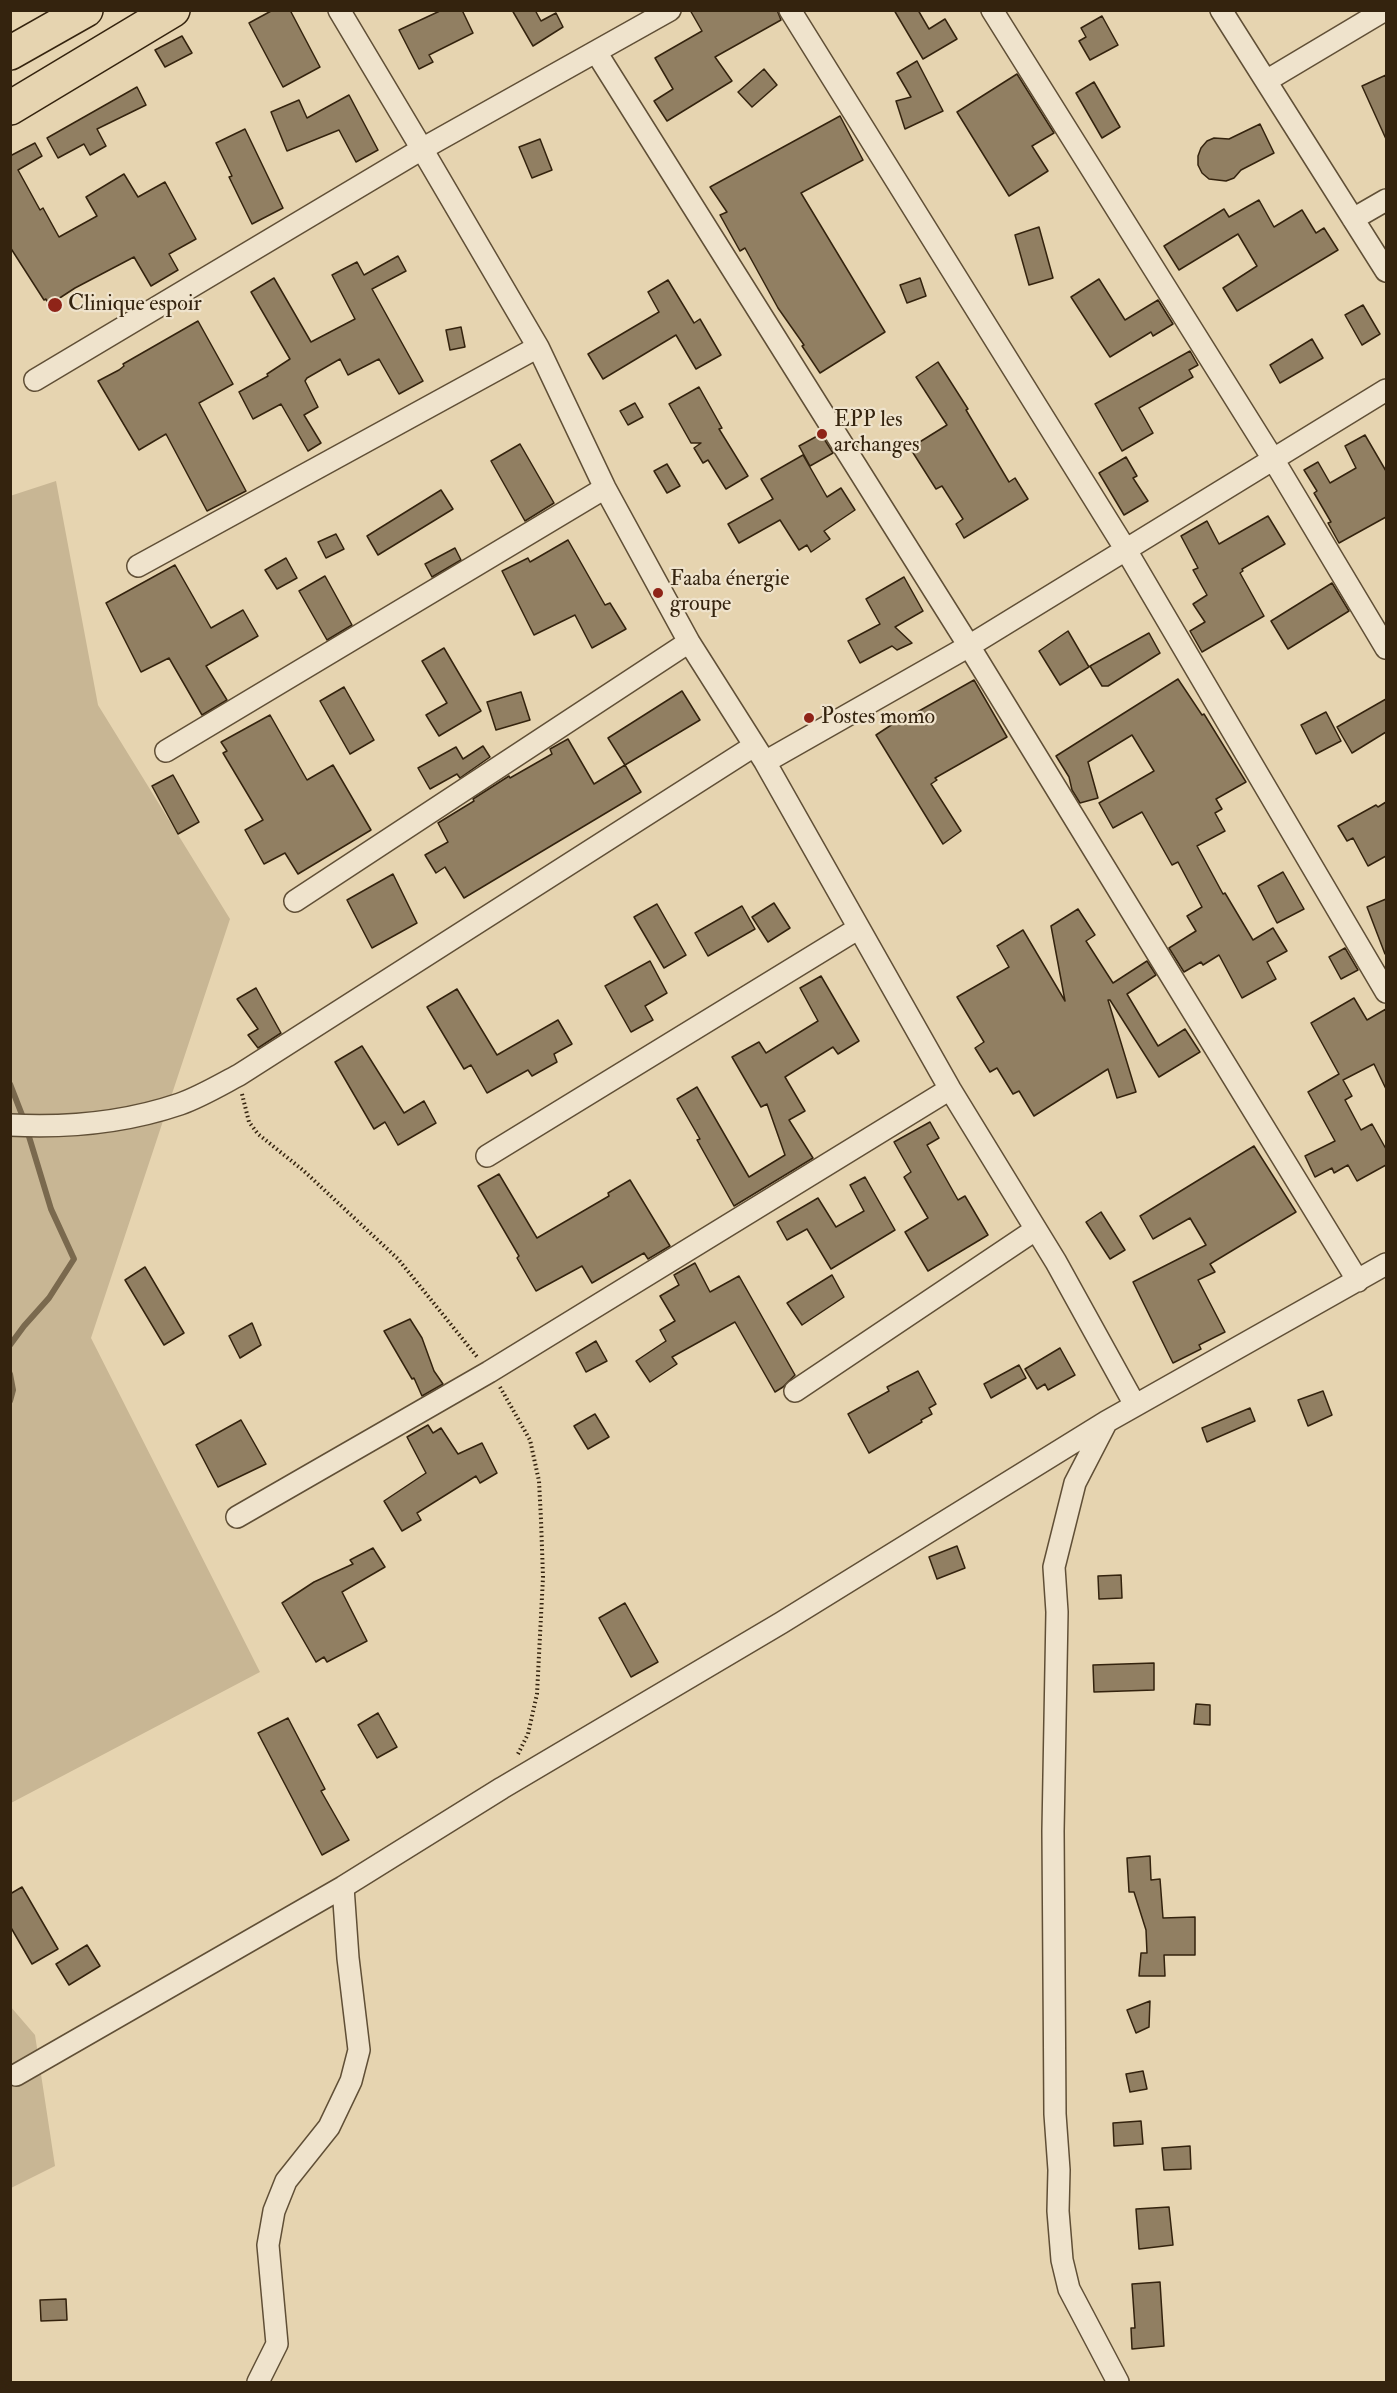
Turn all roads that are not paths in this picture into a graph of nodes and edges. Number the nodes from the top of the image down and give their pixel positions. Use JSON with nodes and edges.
{"nodes":[{"id":1,"x":173,"y":10,"type":"edge"},
{"id":2,"x":339,"y":10,"type":"edge"},
{"id":3,"x":670,"y":10,"type":"edge"},
{"id":4,"x":790,"y":10,"type":"edge"},
{"id":5,"x":992,"y":10,"type":"edge"},
{"id":6,"x":1221,"y":10,"type":"edge"},
{"id":7,"x":1385,"y":10,"type":"edge"},
{"id":8,"x":67,"y":16,"type":"edge"},
{"id":9,"x":596,"y":52,"type":"junction"},
{"id":10,"x":10,"y":53,"type":"edge"},
{"id":11,"x":1266,"y":81,"type":"junction"},
{"id":12,"x":10,"y":108,"type":"edge"},
{"id":13,"x":423,"y":149,"type":"junction"},
{"id":14,"x":1386,"y":200,"type":"edge"},
{"id":15,"x":1353,"y":219,"type":"junction"},
{"id":16,"x":1386,"y":271,"type":"edge"},
{"id":17,"x":537,"y":348,"type":"junction"},
{"id":18,"x":35,"y":380,"type":"dead end"},
{"id":19,"x":1386,"y":390,"type":"edge"},
{"id":20,"x":1273,"y":459,"type":"junction"},
{"id":21,"x":606,"y":488,"type":"junction"},
{"id":22,"x":1126,"y":550,"type":"junction"},
{"id":23,"x":138,"y":566,"type":"dead end"},
{"id":24,"x":689,"y":642,"type":"junction"},
{"id":25,"x":969,"y":646,"type":"junction"},
{"id":26,"x":1386,"y":648,"type":"edge"},
{"id":27,"x":166,"y":751,"type":"dead end"},
{"id":28,"x":759,"y":754,"type":"junction"},
{"id":29,"x":295,"y":901,"type":"dead end"},
{"id":30,"x":859,"y":928,"type":"junction"},
{"id":31,"x":1386,"y":992,"type":"edge"},
{"id":32,"x":950,"y":1089,"type":"junction"},
{"id":33,"x":10,"y":1125,"type":"edge"},
{"id":34,"x":487,"y":1156,"type":"dead end"},
{"id":35,"x":1035,"y":1230,"type":"junction"},
{"id":36,"x":1386,"y":1264,"type":"edge"},
{"id":37,"x":1358,"y":1281,"type":"junction"},
{"id":38,"x":795,"y":1391,"type":"dead end"},
{"id":39,"x":1135,"y":1405,"type":"junction"},
{"id":40,"x":1106,"y":1422,"type":"junction"},
{"id":41,"x":237,"y":1517,"type":"dead end"},
{"id":42,"x":343,"y":1887,"type":"junction"},
{"id":43,"x":16,"y":2075,"type":"dead end"},
{"id":44,"x":258,"y":2382,"type":"edge"},
{"id":45,"x":1118,"y":2382,"type":"edge"}],
"edges":[{"from":1,"to":12,"type":"main road"},
{"from":2,"to":13,"type":"street"},
{"from":3,"to":9,"type":"street"},
{"from":4,"to":22,"type":"street"},
{"from":5,"to":20,"type":"street"},
{"from":6,"to":11,"type":"street"},
{"from":7,"to":11,"type":"street"},
{"from":8,"to":10,"type":"main road"},
{"from":9,"to":13,"type":"street"},
{"from":9,"to":25,"type":"street"},
{"from":11,"to":15,"type":"street"},
{"from":13,"to":17,"type":"street"},
{"from":13,"to":18,"type":"street"},
{"from":14,"to":15,"type":"street"},
{"from":15,"to":16,"type":"street"},
{"from":17,"to":21,"type":"street"},
{"from":17,"to":23,"type":"street"},
{"from":19,"to":20,"type":"street"},
{"from":20,"to":22,"type":"street"},
{"from":20,"to":26,"type":"street"},
{"from":21,"to":24,"type":"street"},
{"from":21,"to":27,"type":"street"},
{"from":22,"to":25,"type":"street"},
{"from":22,"to":31,"type":"street"},
{"from":24,"to":28,"type":"street"},
{"from":24,"to":29,"type":"street"},
{"from":25,"to":28,"type":"street"},
{"from":25,"to":37,"type":"street"},
{"from":28,"to":30,"type":"street"},
{"from":28,"to":33,"type":"street"},
{"from":30,"to":32,"type":"street"},
{"from":30,"to":34,"type":"street"},
{"from":32,"to":35,"type":"street"},
{"from":32,"to":41,"type":"street"},
{"from":35,"to":38,"type":"street"},
{"from":35,"to":39,"type":"street"},
{"from":36,"to":37,"type":"street"},
{"from":37,"to":39,"type":"street"},
{"from":39,"to":40,"type":"street"},
{"from":40,"to":42,"type":"street"},
{"from":40,"to":45,"type":"street"},
{"from":42,"to":43,"type":"street"},
{"from":42,"to":44,"type":"street"}]}
